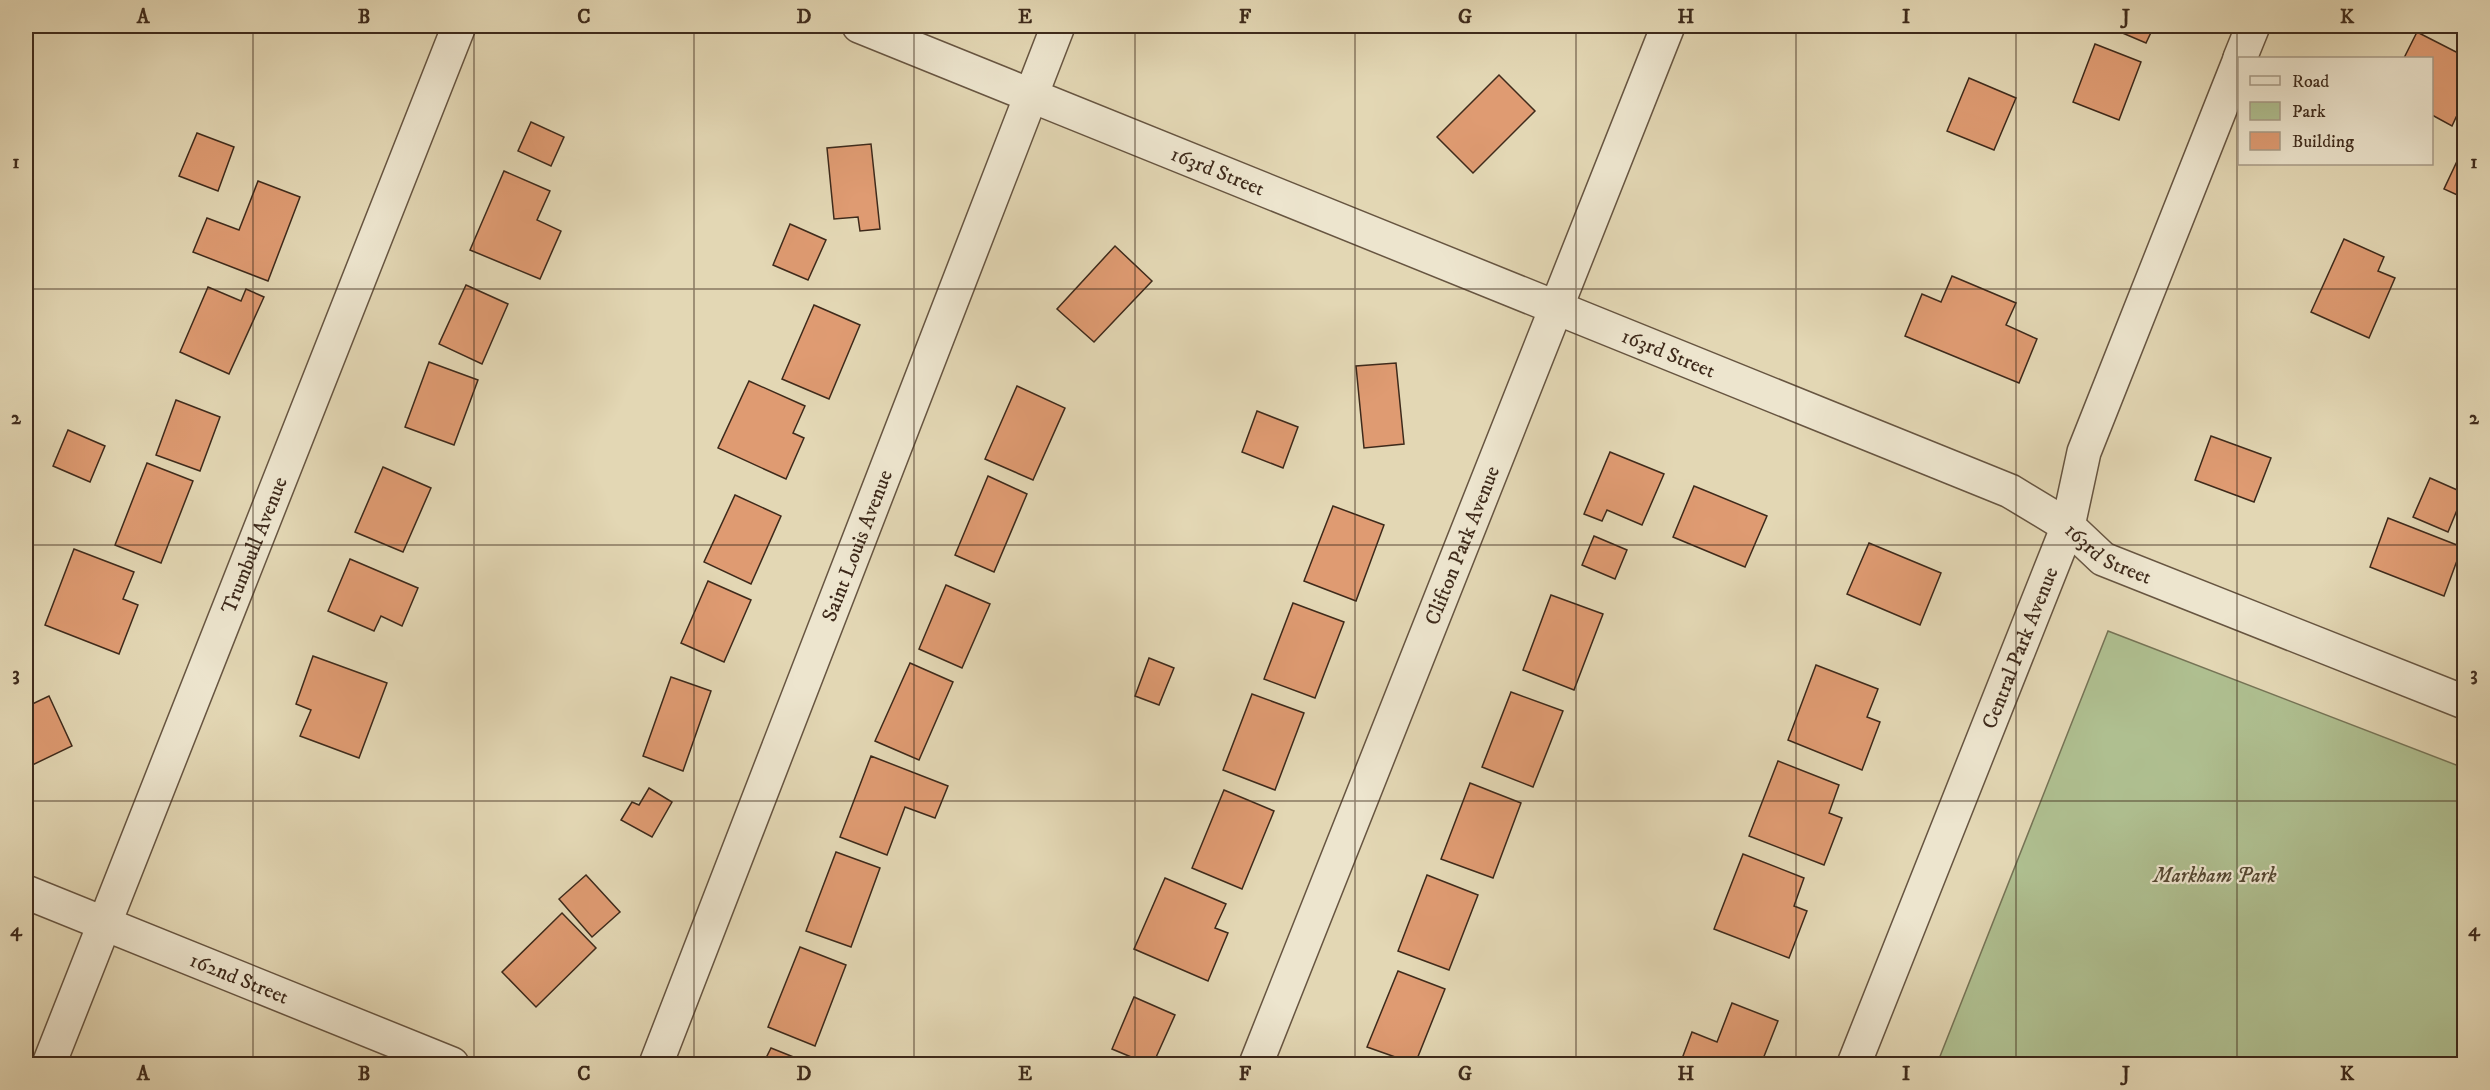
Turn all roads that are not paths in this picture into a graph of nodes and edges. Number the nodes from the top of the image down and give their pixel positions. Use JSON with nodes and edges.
{"nodes":[{"id":1,"x":459,"y":26,"type":"edge"},
{"id":2,"x":859,"y":26,"type":"edge"},
{"id":3,"x":1059,"y":26,"type":"edge"},
{"id":4,"x":1668,"y":26,"type":"edge"},
{"id":5,"x":2253,"y":26,"type":"edge"},
{"id":6,"x":2241,"y":57,"type":"edge"},
{"id":7,"x":2238,"y":64,"type":"edge"},
{"id":8,"x":1030,"y":95,"type":"junction"},
{"id":9,"x":1555,"y":307,"type":"junction"},
{"id":10,"x":2068,"y":526,"type":"junction"},
{"id":11,"x":2464,"y":702,"type":"edge"},
{"id":12,"x":26,"y":892,"type":"edge"},
{"id":13,"x":104,"y":924,"type":"junction"},
{"id":14,"x":50,"y":1065,"type":"edge"},
{"id":15,"x":452,"y":1065,"type":"edge"},
{"id":16,"x":656,"y":1065,"type":"edge"},
{"id":17,"x":1256,"y":1065,"type":"edge"},
{"id":18,"x":1854,"y":1065,"type":"edge"}],
"edges":[{"from":1,"to":13,"type":"street","name":"Trumbull Avenue"},
{"from":2,"to":8,"type":"street","name":"163rd Street"},
{"from":3,"to":8,"type":"street","name":"Saint Louis Avenue"},
{"from":4,"to":9,"type":"street","name":"Clifton Park Avenue"},
{"from":5,"to":6,"type":"street","name":"Central Park Avenue"},
{"from":7,"to":10,"type":"street","name":"Central Park Avenue"},
{"from":8,"to":9,"type":"street","name":"163rd Street"},
{"from":8,"to":16,"type":"street","name":"Saint Louis Avenue"},
{"from":9,"to":10,"type":"street","name":"163rd Street"},
{"from":9,"to":17,"type":"street","name":"Clifton Park Avenue"},
{"from":10,"to":11,"type":"street","name":"163rd Street"},
{"from":10,"to":18,"type":"street","name":"Central Park Avenue"},
{"from":12,"to":13,"type":"street","name":"162nd Street"},
{"from":13,"to":14,"type":"street","name":"Trumbull Avenue"},
{"from":13,"to":15,"type":"street","name":"162nd Street"}]}
